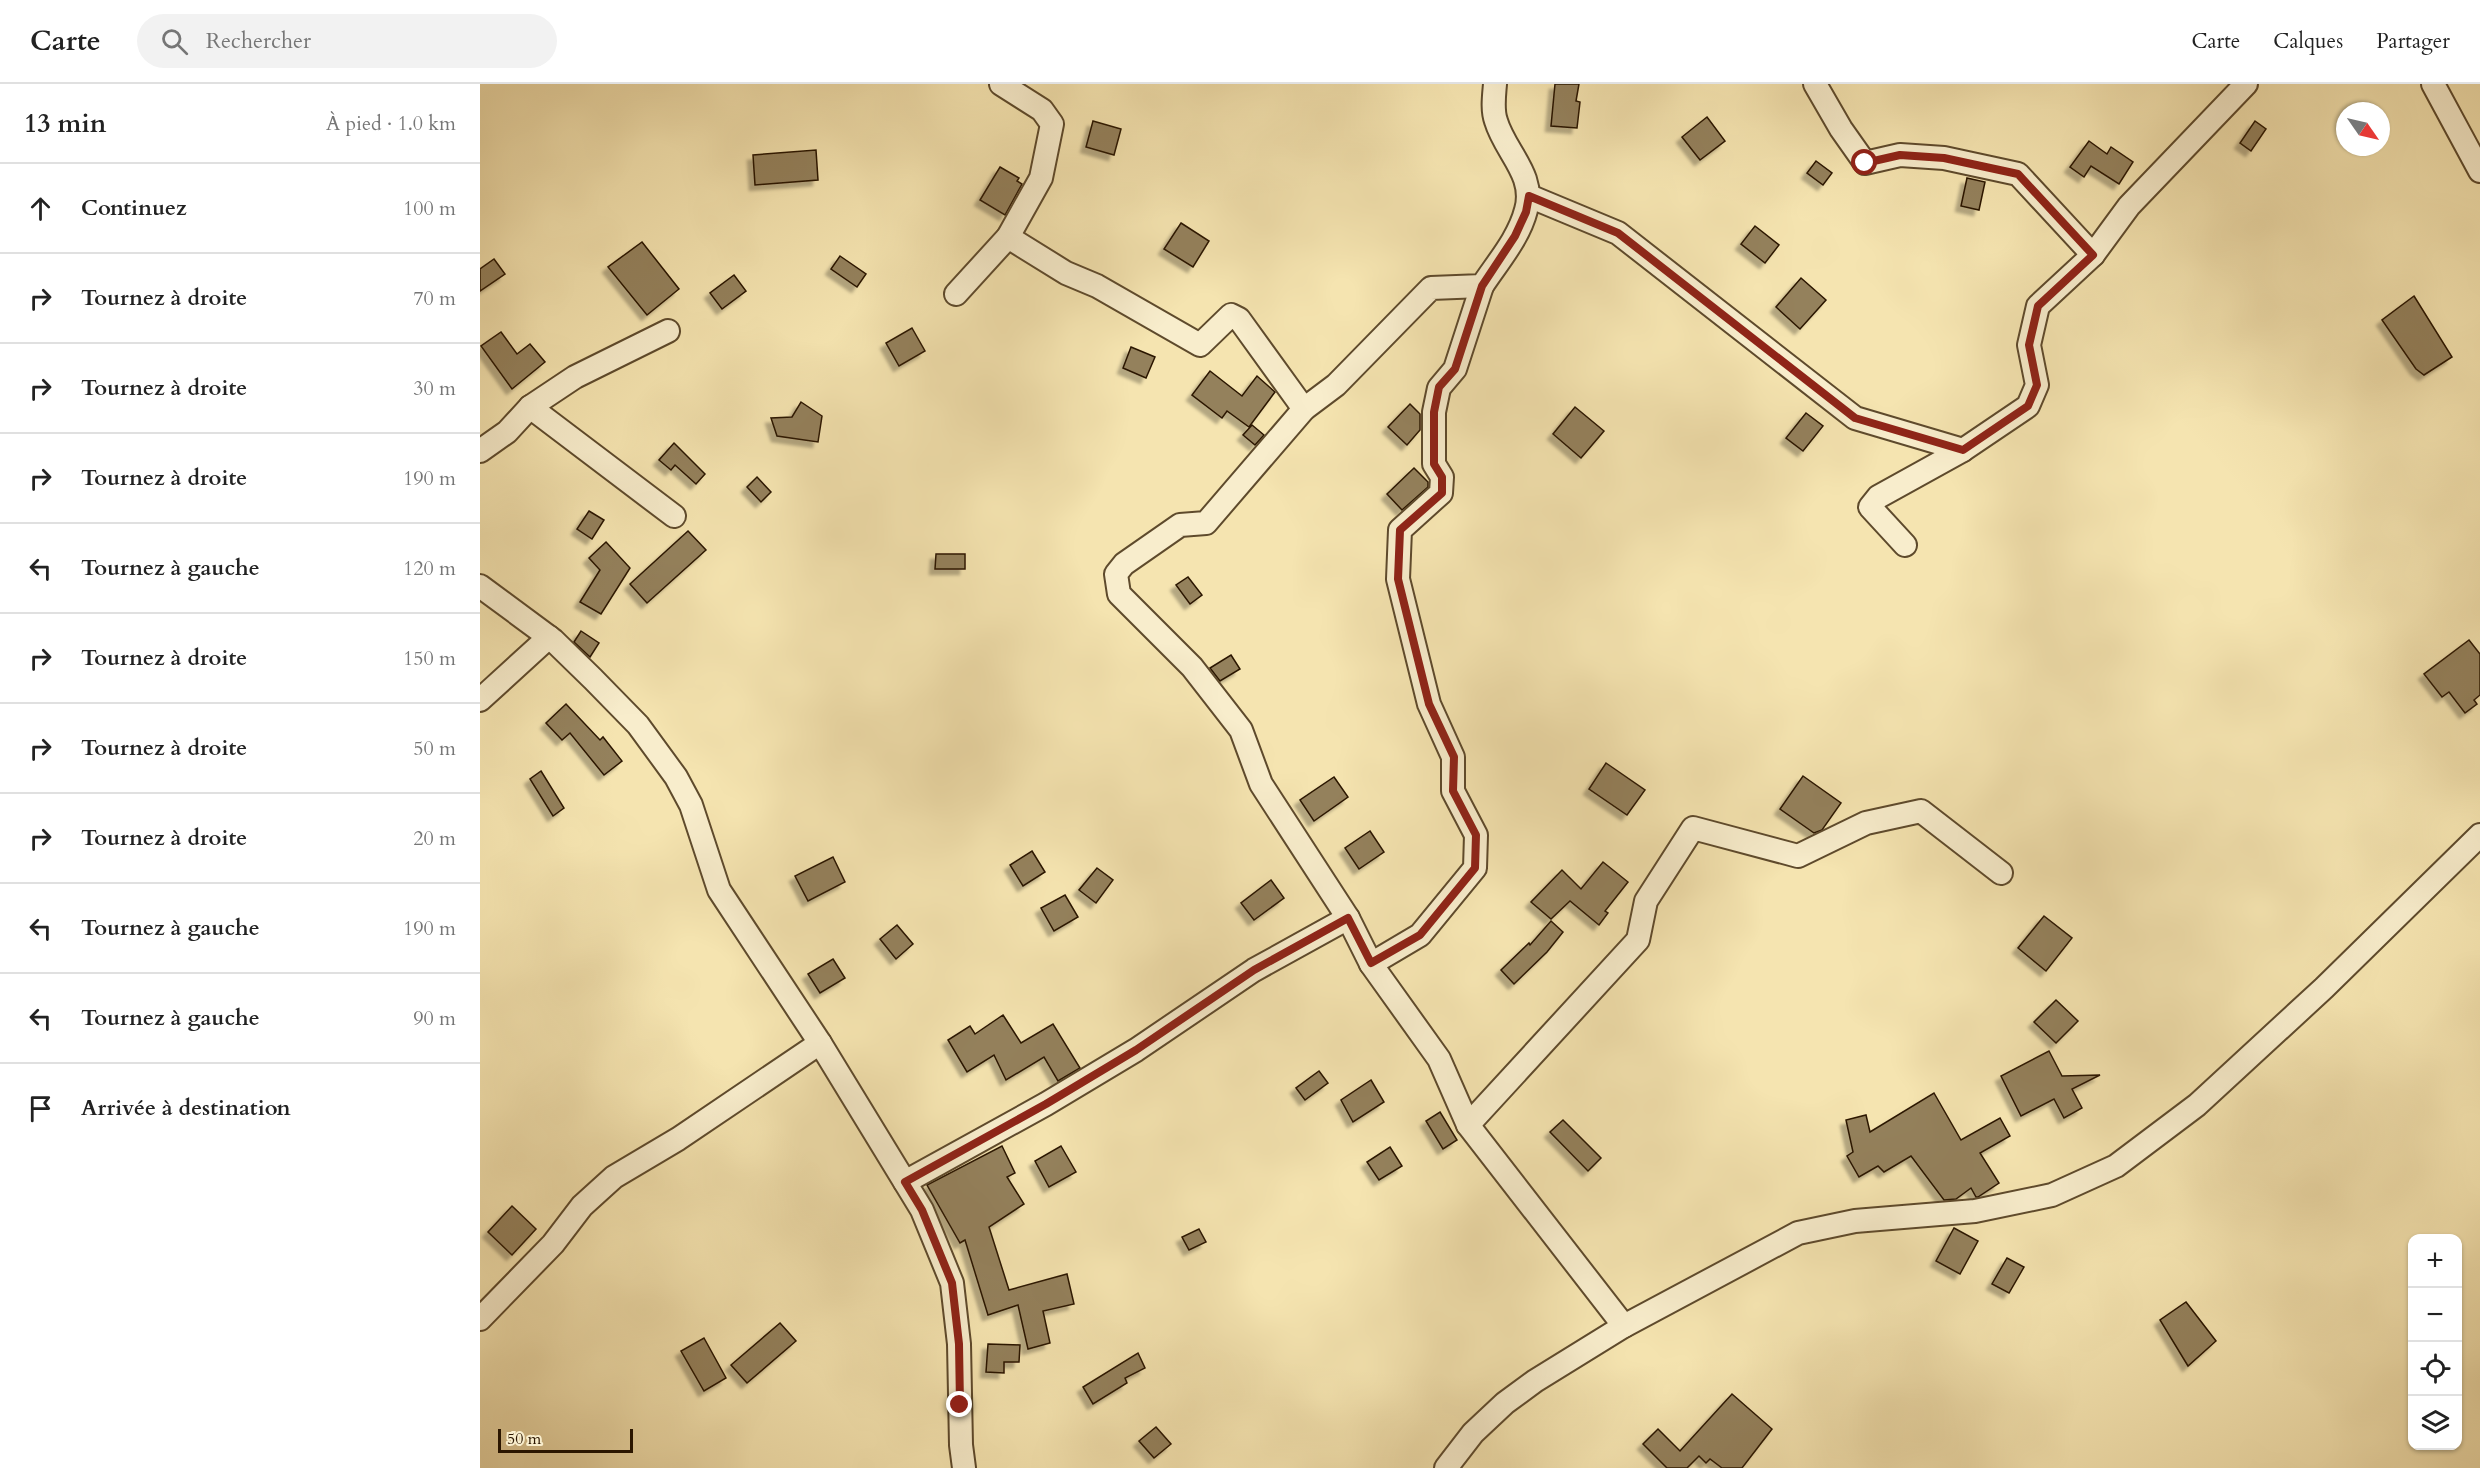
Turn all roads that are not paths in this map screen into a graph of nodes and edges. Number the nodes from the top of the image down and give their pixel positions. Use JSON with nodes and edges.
{"nodes":[{"id":1,"x":1001,"y":84,"type":"edge"},
{"id":2,"x":1495,"y":84,"type":"edge"},
{"id":3,"x":1815,"y":84,"type":"edge"},
{"id":4,"x":2246,"y":84,"type":"edge"},
{"id":5,"x":2433,"y":84,"type":"edge"},
{"id":6,"x":2480,"y":171,"type":"edge"},
{"id":7,"x":1529,"y":196,"type":"junction"},
{"id":8,"x":1008,"y":237,"type":"junction"},
{"id":9,"x":2093,"y":255,"type":"junction"},
{"id":10,"x":1482,"y":286,"type":"junction"},
{"id":11,"x":956,"y":294,"type":"dead end"},
{"id":12,"x":668,"y":331,"type":"dead end"},
{"id":13,"x":530,"y":407,"type":"junction"},
{"id":14,"x":1304,"y":409,"type":"junction"},
{"id":15,"x":1963,"y":450,"type":"junction"},
{"id":16,"x":480,"y":451,"type":"edge"},
{"id":17,"x":674,"y":516,"type":"dead end"},
{"id":18,"x":1905,"y":545,"type":"dead end"},
{"id":19,"x":480,"y":586,"type":"edge"},
{"id":20,"x":549,"y":637,"type":"junction"},
{"id":21,"x":480,"y":700,"type":"edge"},
{"id":22,"x":2480,"y":836,"type":"edge"},
{"id":23,"x":2001,"y":873,"type":"dead end"},
{"id":24,"x":1348,"y":918,"type":"junction"},
{"id":25,"x":1371,"y":963,"type":"junction"},
{"id":26,"x":820,"y":1042,"type":"junction"},
{"id":27,"x":1468,"y":1125,"type":"junction"},
{"id":28,"x":905,"y":1182,"type":"junction"},
{"id":29,"x":480,"y":1319,"type":"edge"},
{"id":30,"x":1624,"y":1326,"type":"junction"},
{"id":31,"x":964,"y":1468,"type":"edge"},
{"id":32,"x":1446,"y":1468,"type":"edge"}],
"edges":[{"from":1,"to":8,"type":"street"},
{"from":2,"to":7,"type":"street"},
{"from":3,"to":9,"type":"street"},
{"from":4,"to":9,"type":"street"},
{"from":5,"to":6,"type":"street"},
{"from":7,"to":10,"type":"street"},
{"from":7,"to":15,"type":"street"},
{"from":8,"to":11,"type":"street"},
{"from":8,"to":14,"type":"street"},
{"from":9,"to":15,"type":"street"},
{"from":10,"to":14,"type":"street"},
{"from":10,"to":25,"type":"street"},
{"from":12,"to":13,"type":"street"},
{"from":13,"to":16,"type":"street"},
{"from":13,"to":17,"type":"street"},
{"from":14,"to":24,"type":"street"},
{"from":15,"to":18,"type":"street"},
{"from":19,"to":20,"type":"street"},
{"from":20,"to":21,"type":"street"},
{"from":20,"to":26,"type":"street"},
{"from":22,"to":30,"type":"street"},
{"from":23,"to":27,"type":"street"},
{"from":24,"to":25,"type":"street"},
{"from":24,"to":28,"type":"street"},
{"from":25,"to":27,"type":"street"},
{"from":26,"to":28,"type":"street"},
{"from":26,"to":29,"type":"street"},
{"from":27,"to":30,"type":"street"},
{"from":28,"to":31,"type":"street"},
{"from":30,"to":32,"type":"street"}]}
